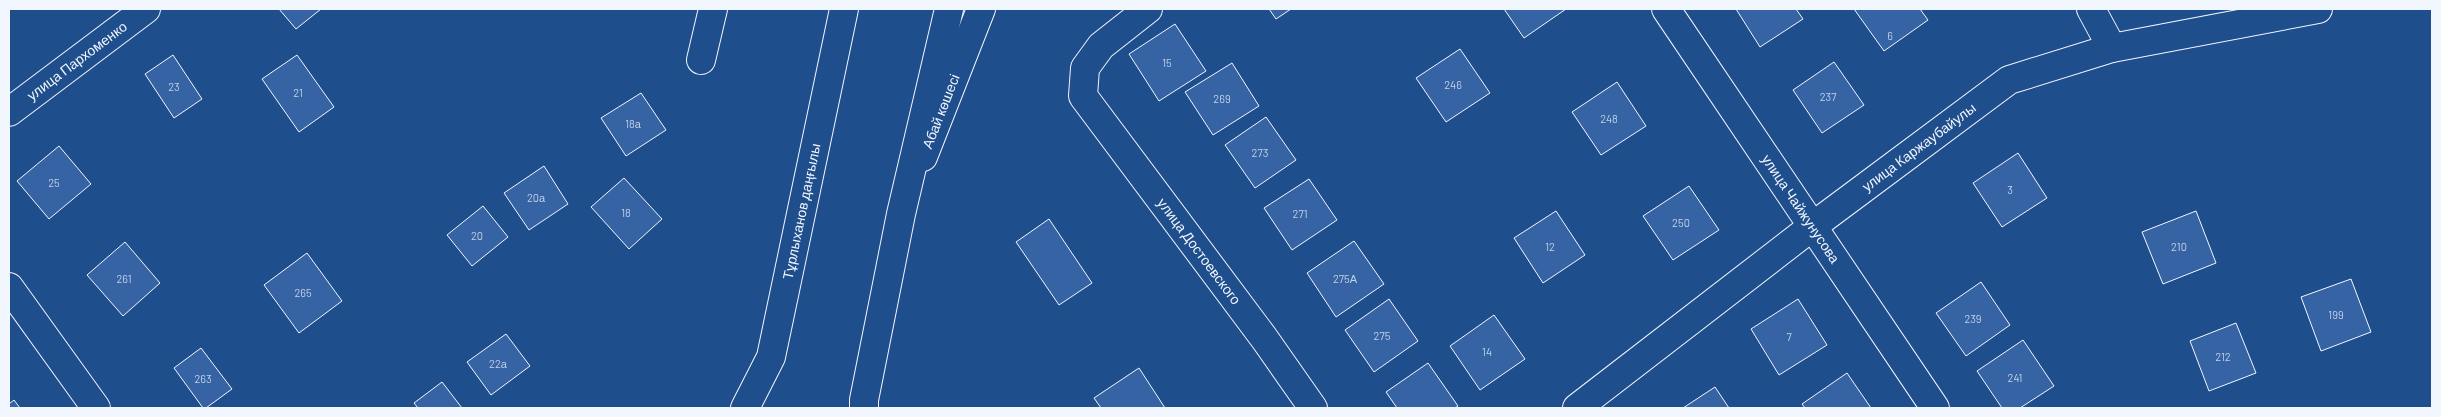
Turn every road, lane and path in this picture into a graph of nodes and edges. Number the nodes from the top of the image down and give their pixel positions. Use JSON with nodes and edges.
{"nodes":[{"id":1,"x":146,"y":9,"type":"edge"},
{"id":2,"x":713,"y":9,"type":"edge"},
{"id":3,"x":844,"y":9,"type":"edge"},
{"id":4,"x":949,"y":9,"type":"edge"},
{"id":5,"x":981,"y":9,"type":"edge"},
{"id":6,"x":1148,"y":9,"type":"edge"},
{"id":7,"x":1666,"y":9,"type":"edge"},
{"id":8,"x":2091,"y":9,"type":"edge"},
{"id":9,"x":2318,"y":9,"type":"edge"},
{"id":10,"x":2112,"y":48,"type":"junction"},
{"id":11,"x":701,"y":60,"type":"dead end"},
{"id":12,"x":9,"y":112,"type":"edge"},
{"id":13,"x":901,"y":214,"type":"junction"},
{"id":14,"x":1813,"y":226,"type":"junction"},
{"id":15,"x":9,"y":287,"type":"edge"},
{"id":16,"x":96,"y":408,"type":"edge"},
{"id":17,"x":745,"y":408,"type":"edge"},
{"id":18,"x":864,"y":408,"type":"edge"},
{"id":19,"x":1313,"y":408,"type":"edge"},
{"id":20,"x":1577,"y":408,"type":"edge"},
{"id":21,"x":1935,"y":408,"type":"edge"}],
"edges":[{"from":1,"to":12,"type":"main road","name":"улица Пархоменко"},
{"from":2,"to":11,"type":"main road"},
{"from":3,"to":17,"type":"main road","name":"Тұрлыханов даңғылы"},
{"from":4,"to":13,"type":"main road"},
{"from":5,"to":13,"type":"main road","name":"Абай көшесі"},
{"from":6,"to":19,"type":"main road","name":"улица Достоевского"},
{"from":7,"to":14,"type":"main road","name":"улица Чайжунусова"},
{"from":8,"to":10,"type":"main road"},
{"from":9,"to":10,"type":"main road","name":"улица Каржаубайулы"},
{"from":10,"to":14,"type":"main road","name":"улица Каржаубайулы"},
{"from":13,"to":18,"type":"main road"},
{"from":14,"to":20,"type":"main road","name":"улица Каржаубайулы"},
{"from":14,"to":21,"type":"main road","name":"улица Чайжунусова"},
{"from":15,"to":16,"type":"main road"}]}
